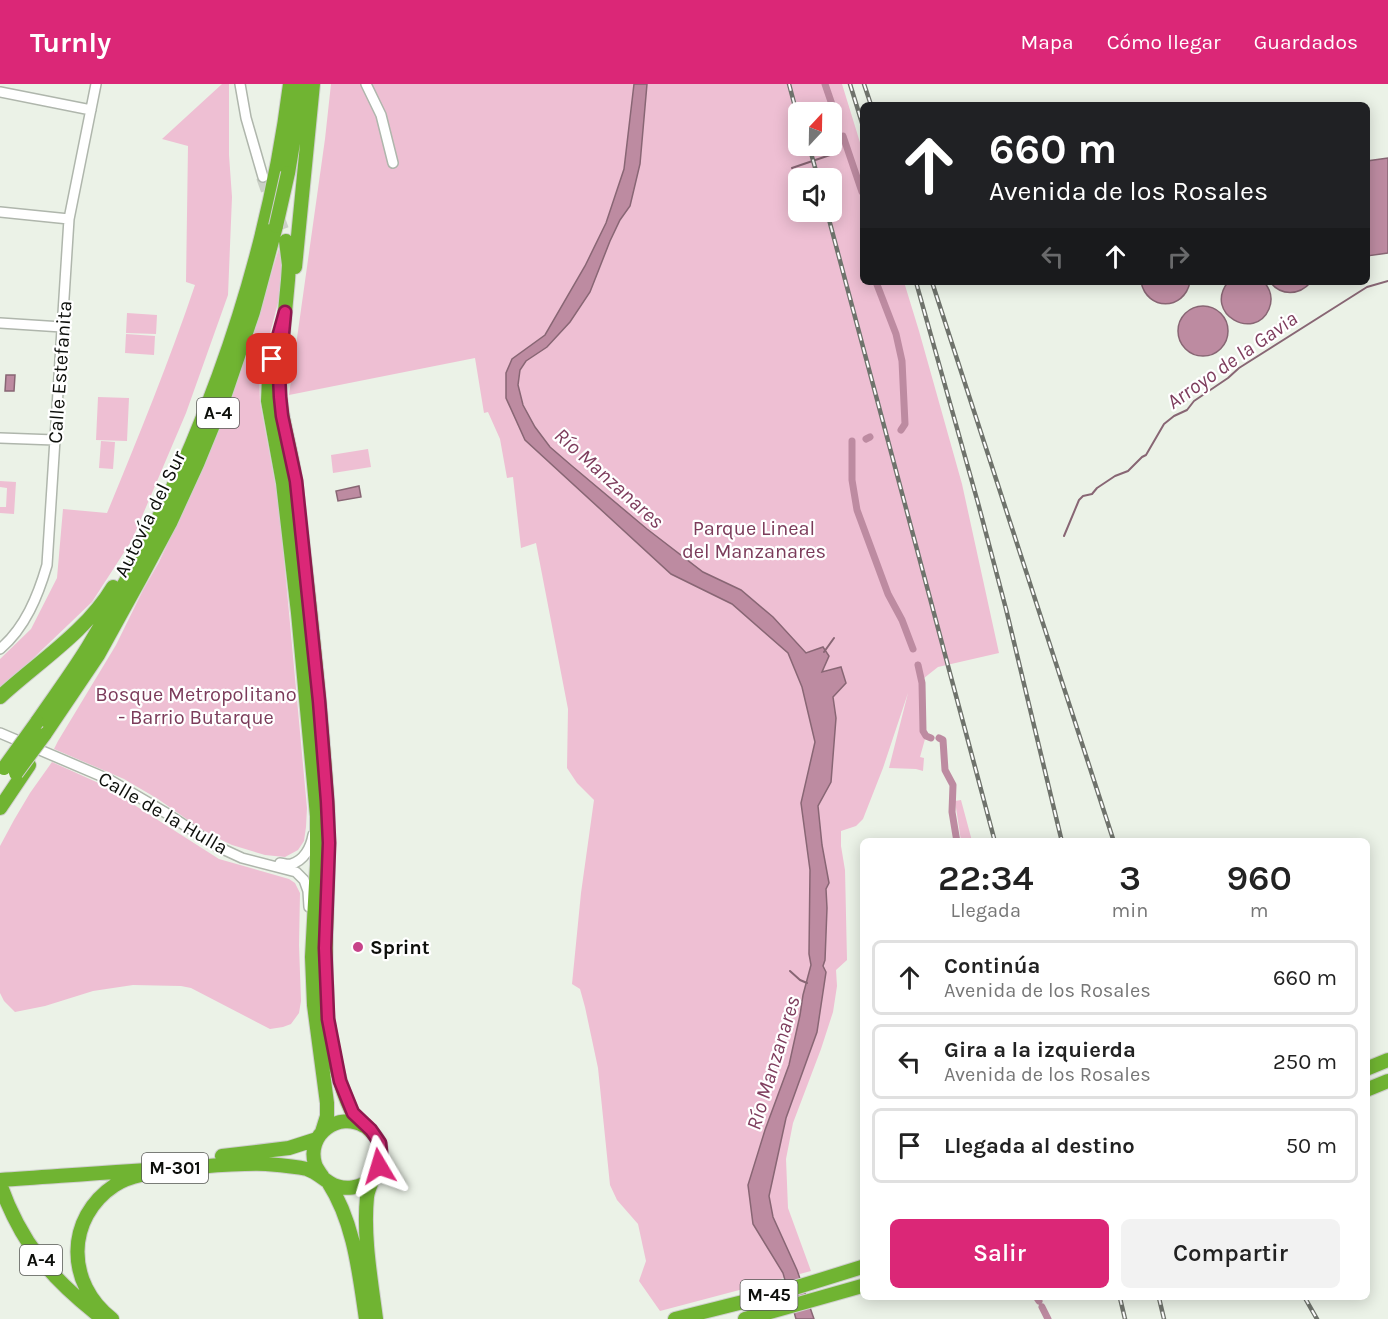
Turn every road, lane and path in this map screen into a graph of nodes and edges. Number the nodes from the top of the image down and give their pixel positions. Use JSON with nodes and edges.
{"nodes":[{"id":1,"x":96,"y":84,"type":"edge"},
{"id":2,"x":240,"y":84,"type":"edge"},
{"id":3,"x":290,"y":84,"type":"edge"},
{"id":4,"x":303,"y":84,"type":"edge"},
{"id":5,"x":313,"y":84,"type":"edge"},
{"id":6,"x":366,"y":84,"type":"edge"},
{"id":7,"x":0,"y":92,"type":"edge"},
{"id":8,"x":91,"y":110,"type":"junction"},
{"id":9,"x":393,"y":163,"type":"dead end"},
{"id":10,"x":263,"y":177,"type":"tunnel mouth"},
{"id":11,"x":0,"y":212,"type":"edge"},
{"id":12,"x":69,"y":219,"type":"junction"},
{"id":13,"x":286,"y":242,"type":"tunnel mouth"},
{"id":14,"x":285,"y":312,"type":"junction"},
{"id":15,"x":0,"y":323,"type":"edge"},
{"id":16,"x":62,"y":327,"type":"junction"},
{"id":17,"x":280,"y":397,"type":"junction"},
{"id":18,"x":0,"y":438,"type":"edge"},
{"id":19,"x":55,"y":441,"type":"junction"},
{"id":20,"x":166,"y":501,"type":"junction"},
{"id":21,"x":0,"y":649,"type":"edge"},
{"id":22,"x":0,"y":697,"type":"edge"},
{"id":23,"x":0,"y":734,"type":"edge"},
{"id":24,"x":312,"y":755,"type":"junction"},
{"id":25,"x":10,"y":773,"type":"edge"},
{"id":26,"x":0,"y":791,"type":"edge"},
{"id":27,"x":0,"y":808,"type":"edge"},
{"id":28,"x":262,"y":862,"type":"junction"},
{"id":29,"x":312,"y":957,"type":"junction"},
{"id":30,"x":1388,"y":1060,"type":"edge"},
{"id":31,"x":1370,"y":1067,"type":"edge"},
{"id":32,"x":1388,"y":1081,"type":"edge"},
{"id":33,"x":1370,"y":1088,"type":"edge"},
{"id":34,"x":371,"y":1130,"type":"junction"},
{"id":35,"x":319,"y":1135,"type":"junction"},
{"id":36,"x":182,"y":1168,"type":"junction"},
{"id":37,"x":378,"y":1168,"type":"junction"},
{"id":38,"x":0,"y":1174,"type":"edge"},
{"id":39,"x":26,"y":1175,"type":"junction"},
{"id":40,"x":325,"y":1179,"type":"junction"},
{"id":41,"x":0,"y":1182,"type":"edge"},
{"id":42,"x":860,"y":1268,"type":"edge"},
{"id":43,"x":860,"y":1287,"type":"edge"},
{"id":44,"x":105,"y":1319,"type":"edge"},
{"id":45,"x":112,"y":1319,"type":"edge"},
{"id":46,"x":366,"y":1319,"type":"edge"},
{"id":47,"x":376,"y":1319,"type":"edge"},
{"id":48,"x":675,"y":1319,"type":"edge"},
{"id":49,"x":745,"y":1319,"type":"edge"}],
"edges":[{"from":1,"to":8,"type":"street","name":"Calle Estefanita"},
{"from":2,"to":10,"type":"street"},
{"from":3,"to":20,"type":"highway","name":"Autovía del Sur","number":"A-4"},
{"from":4,"to":25,"type":"highway","name":"Autovía del Sur","number":"A-4","bridge":true},
{"from":5,"to":17,"type":"highway"},
{"from":6,"to":9,"type":"street"},
{"from":7,"to":8,"type":"street"},
{"from":8,"to":12,"type":"street","name":"Calle Estefanita"},
{"from":11,"to":12,"type":"street"},
{"from":12,"to":16,"type":"street","name":"Calle Estefanita"},
{"from":13,"to":14,"type":"highway"},
{"from":14,"to":17,"type":"highway"},
{"from":14,"to":24,"type":"highway"},
{"from":15,"to":16,"type":"street"},
{"from":16,"to":19,"type":"street","name":"Calle Estefanita"},
{"from":17,"to":34,"type":"highway"},
{"from":18,"to":19,"type":"street"},
{"from":19,"to":21,"type":"street","name":"Calle Estefanita"},
{"from":20,"to":22,"type":"highway"},
{"from":20,"to":25,"type":"highway","name":"Autovía del Sur","number":"A-4","bridge":true},
{"from":23,"to":28,"type":"street","name":"Calle de la Hulla"},
{"from":24,"to":28,"type":"street"},
{"from":24,"to":29,"type":"highway"},
{"from":25,"to":26,"type":"highway","name":"Autovía del Sur","number":"A-4"},
{"from":25,"to":27,"type":"highway"},
{"from":28,"to":29,"type":"street"},
{"from":29,"to":35,"type":"highway"},
{"from":30,"to":31,"type":"highway"},
{"from":32,"to":33,"type":"highway"},
{"from":34,"to":35,"type":"highway","number":"M-301"},
{"from":34,"to":37,"type":"highway"},
{"from":35,"to":39,"type":"highway","number":"M-301"},
{"from":35,"to":40,"type":"highway"},
{"from":36,"to":39,"type":"highway","number":"M-301"},
{"from":36,"to":40,"type":"highway","number":"M-301"},
{"from":36,"to":45,"type":"highway","number":"M-301"},
{"from":37,"to":40,"type":"highway","number":"M-301"},
{"from":37,"to":47,"type":"highway"},
{"from":38,"to":39,"type":"highway","number":"M-301"},
{"from":39,"to":41,"type":"highway","number":"M-301"},
{"from":40,"to":46,"type":"highway"},
{"from":41,"to":44,"type":"highway","number":"A-4"},
{"from":42,"to":48,"type":"highway","number":"M-45"},
{"from":43,"to":49,"type":"highway","number":"M-45"}]}
